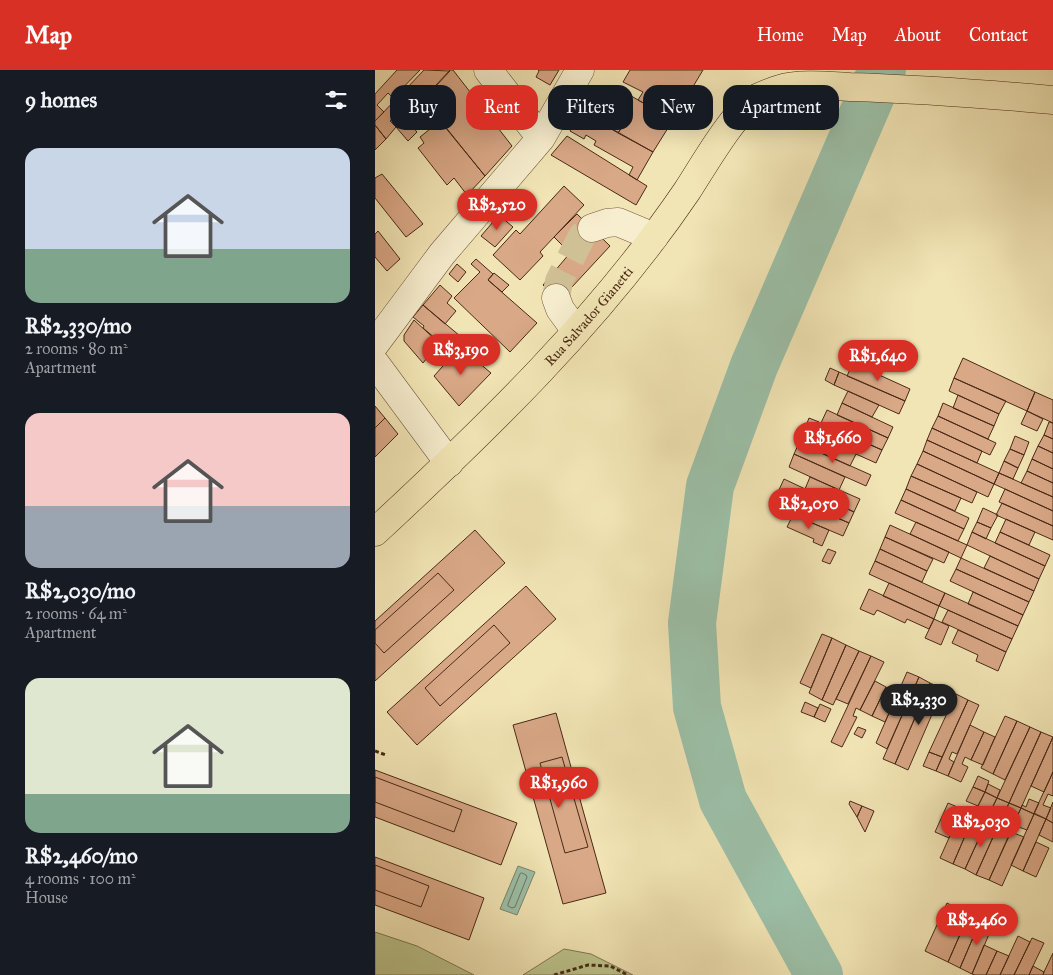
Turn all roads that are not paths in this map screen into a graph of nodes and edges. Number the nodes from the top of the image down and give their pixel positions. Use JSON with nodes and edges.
{"nodes":[{"id":1,"x":489,"y":70,"type":"edge"},
{"id":2,"x":580,"y":70,"type":"edge"},
{"id":3,"x":1053,"y":100,"type":"edge"},
{"id":4,"x":541,"y":138,"type":"junction"},
{"id":5,"x":592,"y":228,"type":"tunnel mouth"},
{"id":6,"x":654,"y":236,"type":"junction"},
{"id":7,"x":557,"y":298,"type":"tunnel mouth"},
{"id":8,"x":576,"y":331,"type":"junction"},
{"id":9,"x":375,"y":344,"type":"edge"},
{"id":10,"x":375,"y":363,"type":"edge"},
{"id":11,"x":449,"y":463,"type":"junction"},
{"id":12,"x":375,"y":532,"type":"edge"}],
"edges":[{"from":1,"to":4,"type":"street"},
{"from":2,"to":4,"type":"street"},
{"from":3,"to":6,"type":"main road","name":"Rua Salvador Gianetti"},
{"from":4,"to":9,"type":"street"},
{"from":5,"to":6,"type":"street"},
{"from":6,"to":8,"type":"main road","name":"Rua Salvador Gianetti"},
{"from":7,"to":8,"type":"street"},
{"from":8,"to":11,"type":"main road","name":"Rua Salvador Gianetti"},
{"from":10,"to":11,"type":"street"},
{"from":11,"to":12,"type":"main road","name":"Rua Salvador Gianetti"}]}
